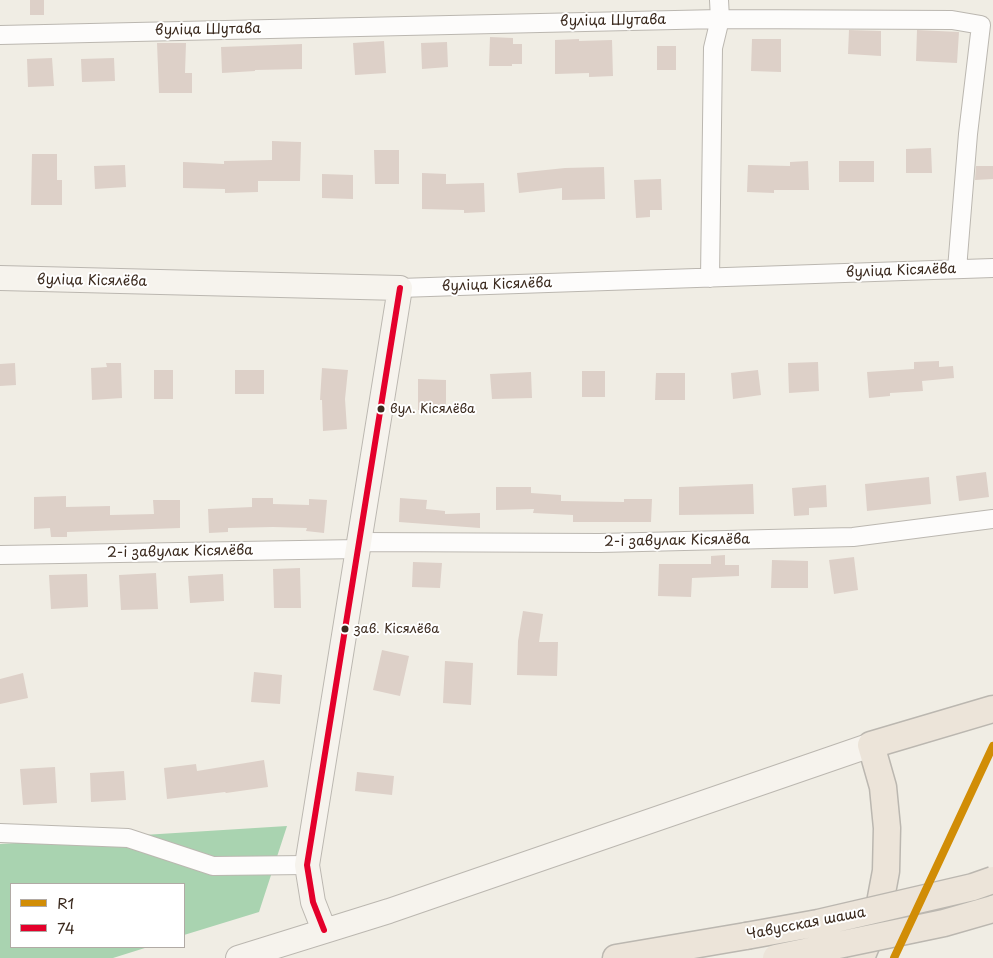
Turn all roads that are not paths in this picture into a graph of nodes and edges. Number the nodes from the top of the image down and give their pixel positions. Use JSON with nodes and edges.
{"nodes":[{"id":1,"x":719,"y":0,"type":"edge"},
{"id":2,"x":720,"y":19,"type":"junction"},
{"id":3,"x":0,"y":35,"type":"edge"},
{"id":4,"x":993,"y":268,"type":"edge"},
{"id":5,"x":957,"y":269,"type":"junction"},
{"id":6,"x":0,"y":278,"type":"edge"},
{"id":7,"x":710,"y":278,"type":"junction"},
{"id":8,"x":400,"y":288,"type":"junction"},
{"id":9,"x":993,"y":519,"type":"edge"},
{"id":10,"x":360,"y":546,"type":"junction"},
{"id":11,"x":0,"y":555,"type":"edge"},
{"id":12,"x":993,"y":709,"type":"edge"},
{"id":13,"x":871,"y":744,"type":"junction"},
{"id":14,"x":0,"y":833,"type":"edge"},
{"id":15,"x":307,"y":865,"type":"junction"},
{"id":16,"x":993,"y":880,"type":"edge"},
{"id":17,"x":993,"y":909,"type":"edge"},
{"id":18,"x":324,"y":930,"type":"junction"},
{"id":19,"x":238,"y":958,"type":"edge"},
{"id":20,"x":616,"y":958,"type":"edge"},
{"id":21,"x":776,"y":958,"type":"edge"},
{"id":22,"x":861,"y":958,"type":"edge"}],
"edges":[{"from":1,"to":2,"type":"street"},
{"from":2,"to":3,"type":"street","name":"вуліца Шутава"},
{"from":2,"to":5,"type":"street","name":"вуліца Шутава"},
{"from":2,"to":7,"type":"street"},
{"from":4,"to":5,"type":"street","name":"вуліца Кісялёва"},
{"from":5,"to":7,"type":"street","name":"вуліца Кісялёва"},
{"from":6,"to":8,"type":"street","name":"вуліца Кісялёва"},
{"from":7,"to":8,"type":"street","name":"вуліца Кісялёва"},
{"from":8,"to":10,"type":"street"},
{"from":9,"to":10,"type":"street","name":"2-і завулак Кісялёва"},
{"from":10,"to":11,"type":"street","name":"2-і завулак Кісялёва"},
{"from":10,"to":15,"type":"street"},
{"from":12,"to":13,"type":"main road"},
{"from":13,"to":18,"type":"street"},
{"from":13,"to":22,"type":"main road"},
{"from":14,"to":15,"type":"street"},
{"from":15,"to":18,"type":"street"},
{"from":16,"to":20,"type":"main road","name":"Чавусская шаша","bridge":true},
{"from":17,"to":21,"type":"main road","name":"Чавусская шаша","bridge":true},
{"from":18,"to":19,"type":"street"}]}
